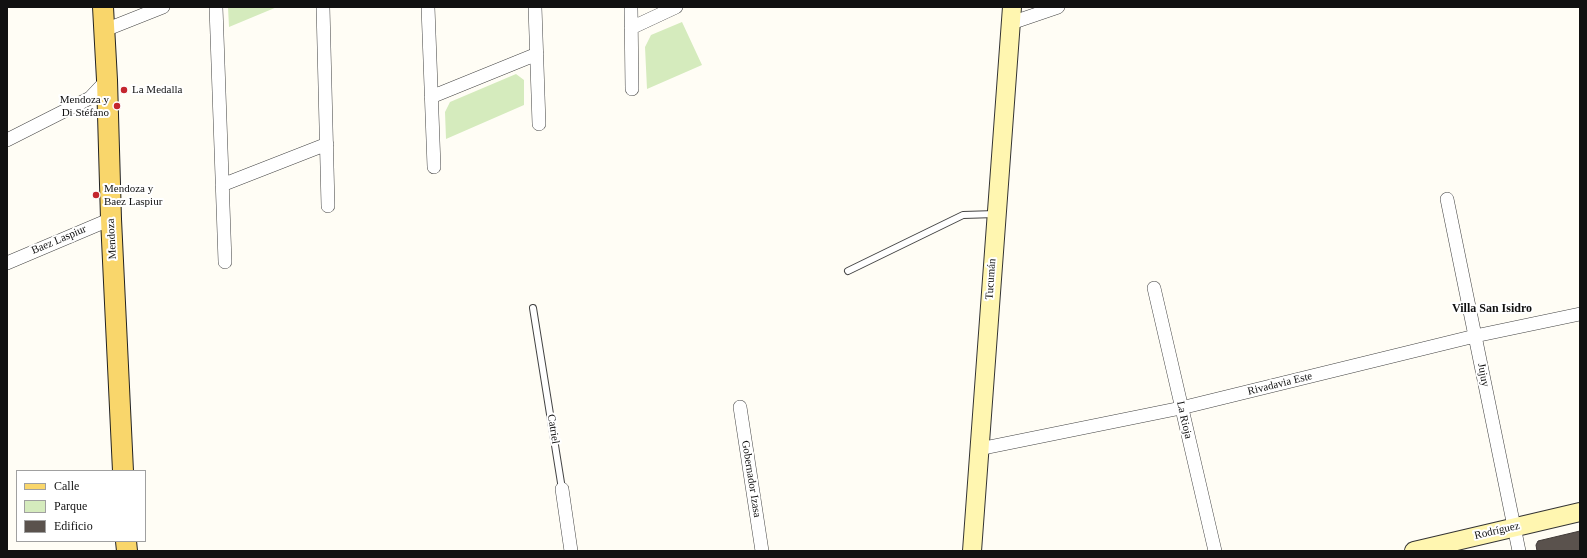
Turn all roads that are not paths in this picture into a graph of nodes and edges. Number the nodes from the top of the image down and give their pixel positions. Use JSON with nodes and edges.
{"nodes":[{"id":1,"x":103,"y":7,"type":"edge"},
{"id":2,"x":163,"y":7,"type":"edge"},
{"id":3,"x":216,"y":7,"type":"edge"},
{"id":4,"x":323,"y":7,"type":"edge"},
{"id":5,"x":428,"y":7,"type":"edge"},
{"id":6,"x":535,"y":7,"type":"edge"},
{"id":7,"x":631,"y":7,"type":"edge"},
{"id":8,"x":676,"y":7,"type":"edge"},
{"id":9,"x":1058,"y":7,"type":"edge"},
{"id":10,"x":1012,"y":15,"type":"edge"},
{"id":11,"x":631,"y":28,"type":"junction"},
{"id":12,"x":105,"y":30,"type":"junction"},
{"id":13,"x":537,"y":54,"type":"junction"},
{"id":14,"x":107,"y":80,"type":"junction"},
{"id":15,"x":632,"y":89,"type":"dead end"},
{"id":16,"x":431,"y":97,"type":"junction"},
{"id":17,"x":539,"y":124,"type":"dead end"},
{"id":18,"x":7,"y":140,"type":"edge"},
{"id":19,"x":327,"y":144,"type":"junction"},
{"id":20,"x":434,"y":167,"type":"dead end"},
{"id":21,"x":222,"y":185,"type":"junction"},
{"id":22,"x":1447,"y":199,"type":"dead end"},
{"id":23,"x":328,"y":206,"type":"dead end"},
{"id":24,"x":996,"y":214,"type":"junction"},
{"id":25,"x":110,"y":219,"type":"junction"},
{"id":26,"x":225,"y":262,"type":"dead end"},
{"id":27,"x":7,"y":263,"type":"edge"},
{"id":28,"x":848,"y":271,"type":"dead end"},
{"id":29,"x":1154,"y":288,"type":"dead end"},
{"id":30,"x":533,"y":308,"type":"dead end"},
{"id":31,"x":1580,"y":314,"type":"edge"},
{"id":32,"x":1475,"y":336,"type":"junction"},
{"id":33,"x":740,"y":407,"type":"dead end"},
{"id":34,"x":1181,"y":408,"type":"junction"},
{"id":35,"x":979,"y":449,"type":"junction"},
{"id":36,"x":123,"y":470,"type":"edge"},
{"id":37,"x":562,"y":490,"type":"joint"},
{"id":38,"x":1580,"y":512,"type":"edge"},
{"id":39,"x":1514,"y":527,"type":"junction"},
{"id":40,"x":571,"y":551,"type":"edge"},
{"id":41,"x":762,"y":551,"type":"edge"},
{"id":42,"x":972,"y":551,"type":"edge"},
{"id":43,"x":1215,"y":551,"type":"edge"},
{"id":44,"x":1414,"y":551,"type":"edge"},
{"id":45,"x":1519,"y":551,"type":"edge"}],
"edges":[{"from":1,"to":12,"type":"main road","name":"Mendoza"},
{"from":2,"to":12,"type":"street"},
{"from":3,"to":21,"type":"street"},
{"from":4,"to":19,"type":"street"},
{"from":5,"to":16,"type":"street"},
{"from":6,"to":13,"type":"street"},
{"from":7,"to":11,"type":"street"},
{"from":8,"to":11,"type":"street"},
{"from":9,"to":10,"type":"street"},
{"from":10,"to":24,"type":"main road","name":"Tucumán"},
{"from":11,"to":15,"type":"street"},
{"from":12,"to":14,"type":"main road","name":"Mendoza"},
{"from":13,"to":16,"type":"street"},
{"from":13,"to":17,"type":"street"},
{"from":14,"to":18,"type":"street"},
{"from":14,"to":25,"type":"main road","name":"Mendoza"},
{"from":16,"to":20,"type":"street"},
{"from":19,"to":21,"type":"street"},
{"from":19,"to":23,"type":"street"},
{"from":21,"to":26,"type":"street"},
{"from":22,"to":32,"type":"street","name":"Jujuy"},
{"from":24,"to":28,"type":"lane"},
{"from":24,"to":35,"type":"main road","name":"Tucumán"},
{"from":25,"to":27,"type":"street","name":"Baez Laspiur"},
{"from":25,"to":36,"type":"main road","name":"Mendoza"},
{"from":29,"to":34,"type":"street","name":"La Rioja"},
{"from":30,"to":37,"type":"lane","name":"Catriel"},
{"from":31,"to":32,"type":"street","name":"Rivadavia Este"},
{"from":32,"to":34,"type":"street","name":"Rivadavia Este"},
{"from":32,"to":39,"type":"street","name":"Jujuy"},
{"from":33,"to":41,"type":"street","name":"Gobernador Izasa"},
{"from":34,"to":35,"type":"street","name":"Rivadavia Este"},
{"from":34,"to":43,"type":"street","name":"La Rioja"},
{"from":35,"to":42,"type":"main road","name":"Tucumán"},
{"from":37,"to":40,"type":"street","name":"Catriel"},
{"from":38,"to":39,"type":"main road","name":"Rodríguez"},
{"from":39,"to":44,"type":"main road","name":"Rodríguez"},
{"from":39,"to":45,"type":"street","name":"Jujuy"}]}
